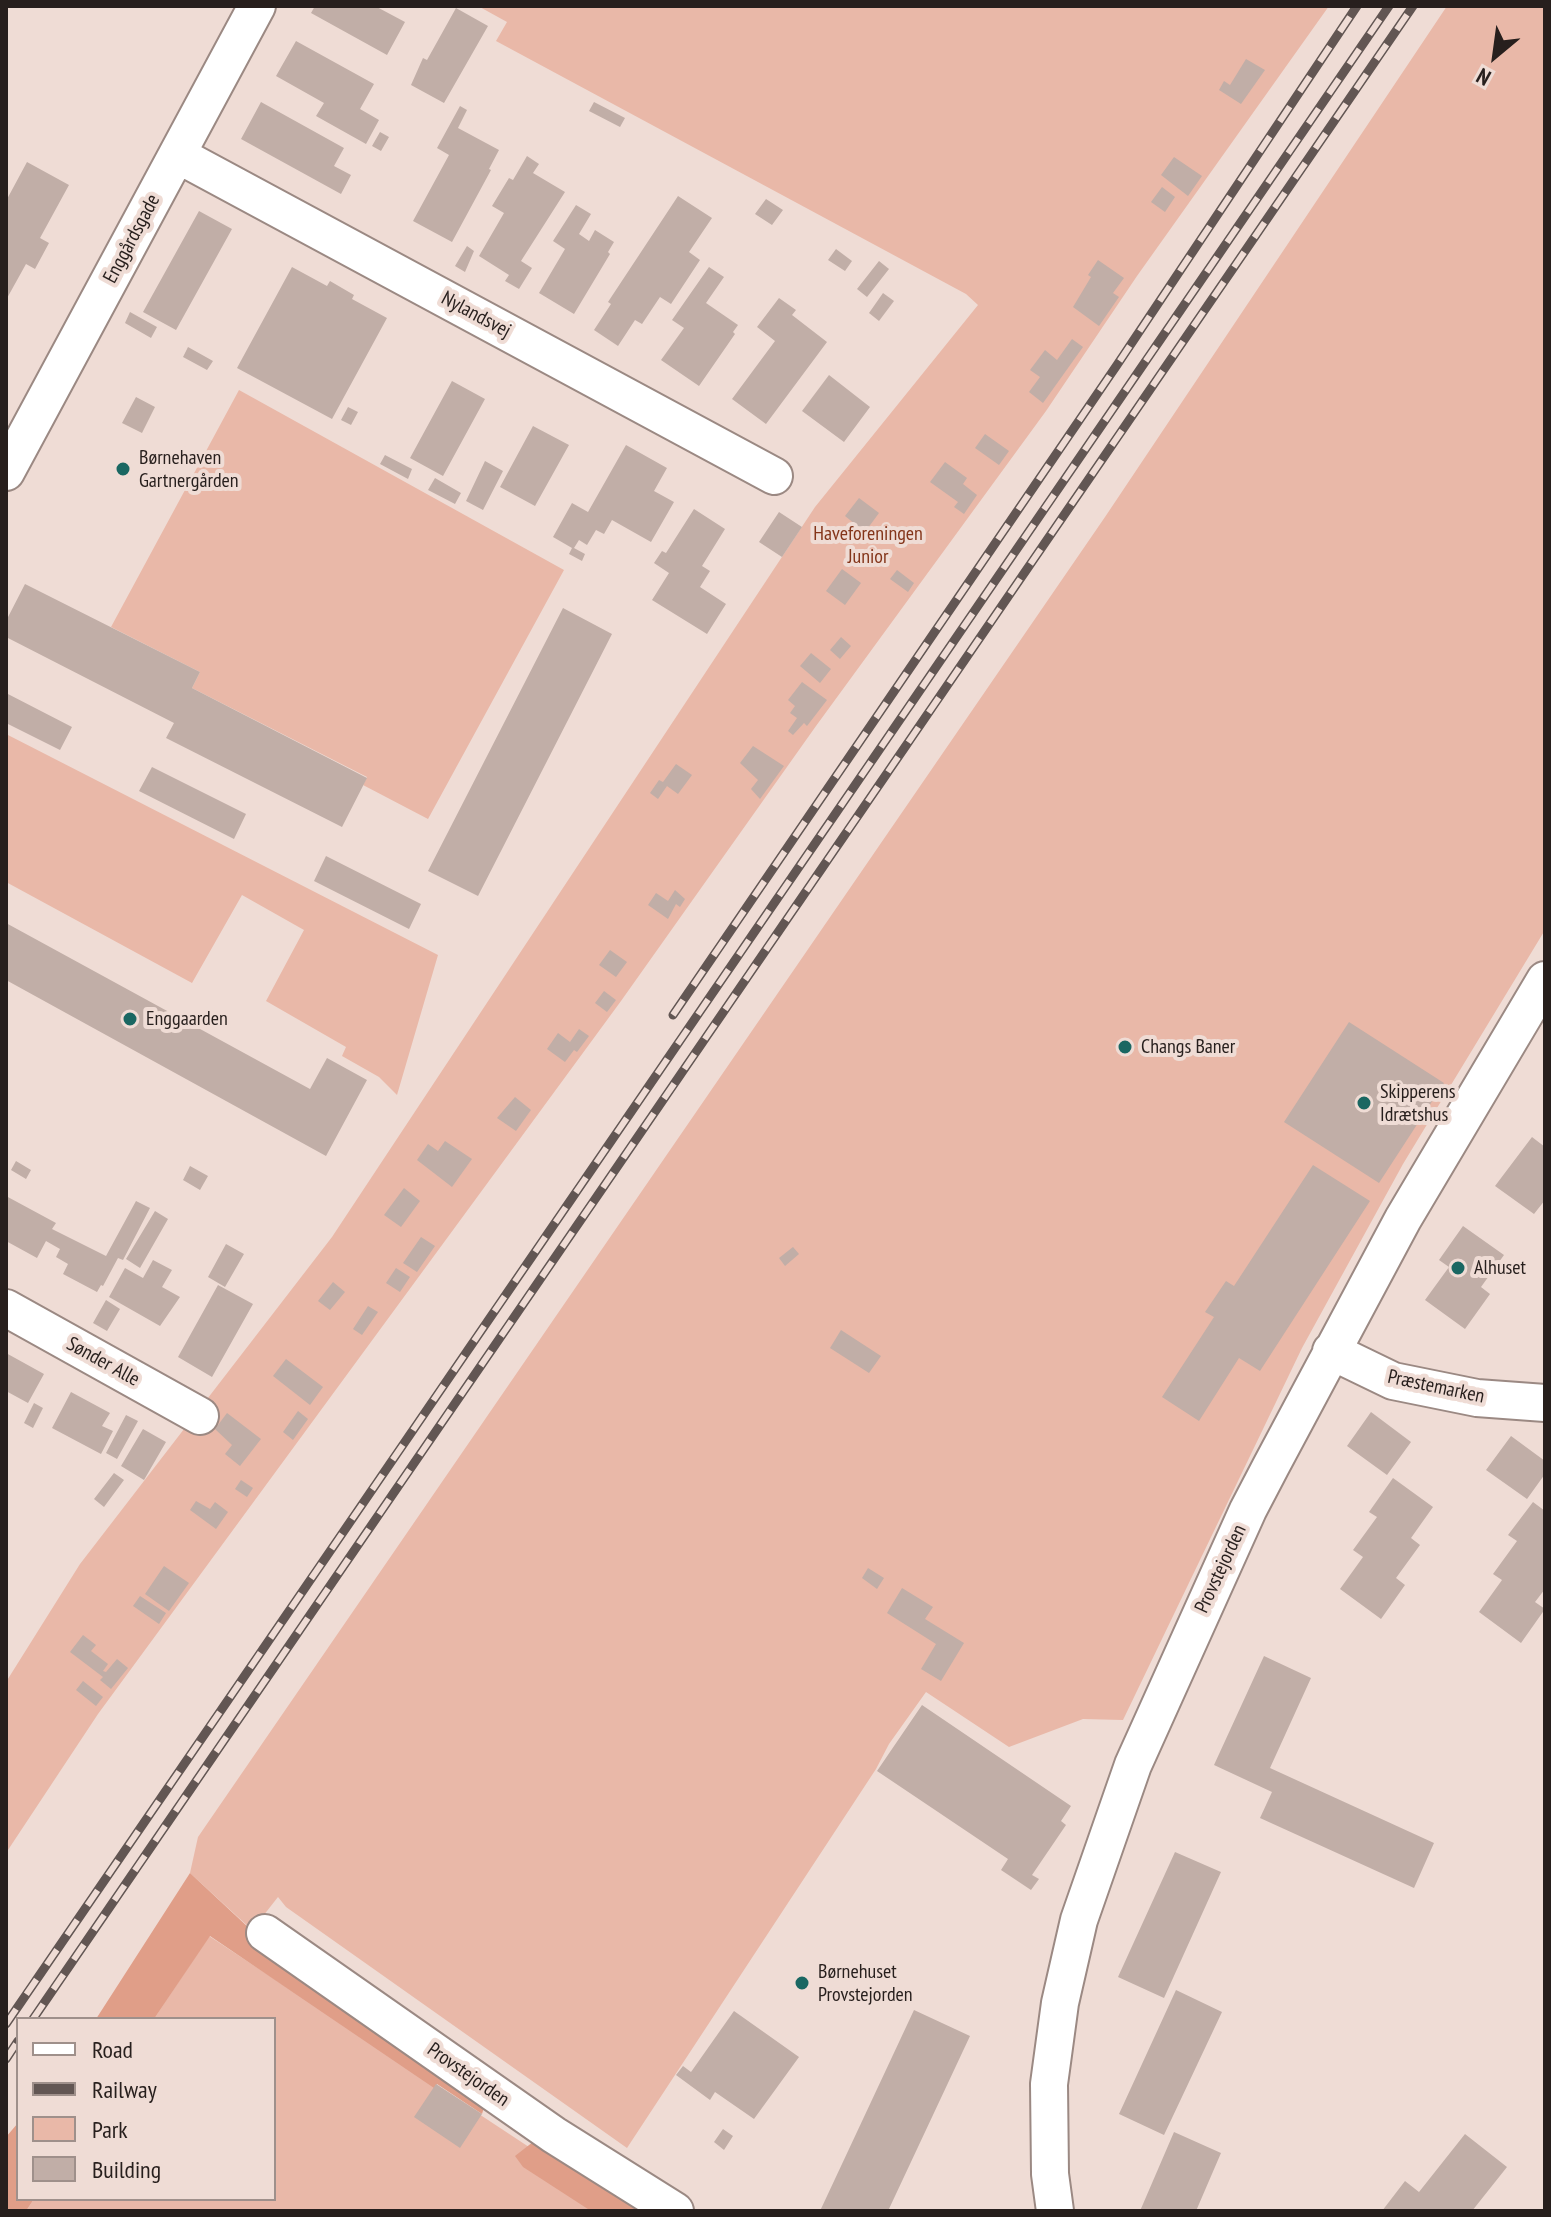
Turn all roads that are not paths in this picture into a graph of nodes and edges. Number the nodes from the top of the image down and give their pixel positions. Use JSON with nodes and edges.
{"nodes":[{"id":1,"x":257,"y":6,"type":"edge"},
{"id":2,"x":178,"y":155,"type":"junction"},
{"id":3,"x":19,"y":418,"type":"edge"},
{"id":4,"x":6,"y":472,"type":"edge"},
{"id":5,"x":774,"y":476,"type":"dead end"},
{"id":6,"x":1545,"y":980,"type":"edge"},
{"id":7,"x":6,"y":1308,"type":"edge"},
{"id":8,"x":1331,"y":1351,"type":"junction"},
{"id":9,"x":1545,"y":1403,"type":"edge"},
{"id":10,"x":200,"y":1416,"type":"dead end"},
{"id":11,"x":265,"y":1933,"type":"dead end"},
{"id":12,"x":675,"y":2211,"type":"edge"},
{"id":13,"x":1055,"y":2211,"type":"edge"}],
"edges":[{"from":1,"to":2,"type":"street","name":"Enggårdsgade"},
{"from":2,"to":3,"type":"street","name":"Enggårdsgade"},
{"from":2,"to":5,"type":"street","name":"Nylandsvej"},
{"from":3,"to":4,"type":"street","name":"Enggårdsgade"},
{"from":6,"to":8,"type":"street","name":"Provstejorden"},
{"from":7,"to":10,"type":"street","name":"Sønder Alle"},
{"from":8,"to":9,"type":"street","name":"Præstemarken"},
{"from":8,"to":13,"type":"street","name":"Provstejorden"},
{"from":11,"to":12,"type":"street","name":"Provstejorden"}]}
